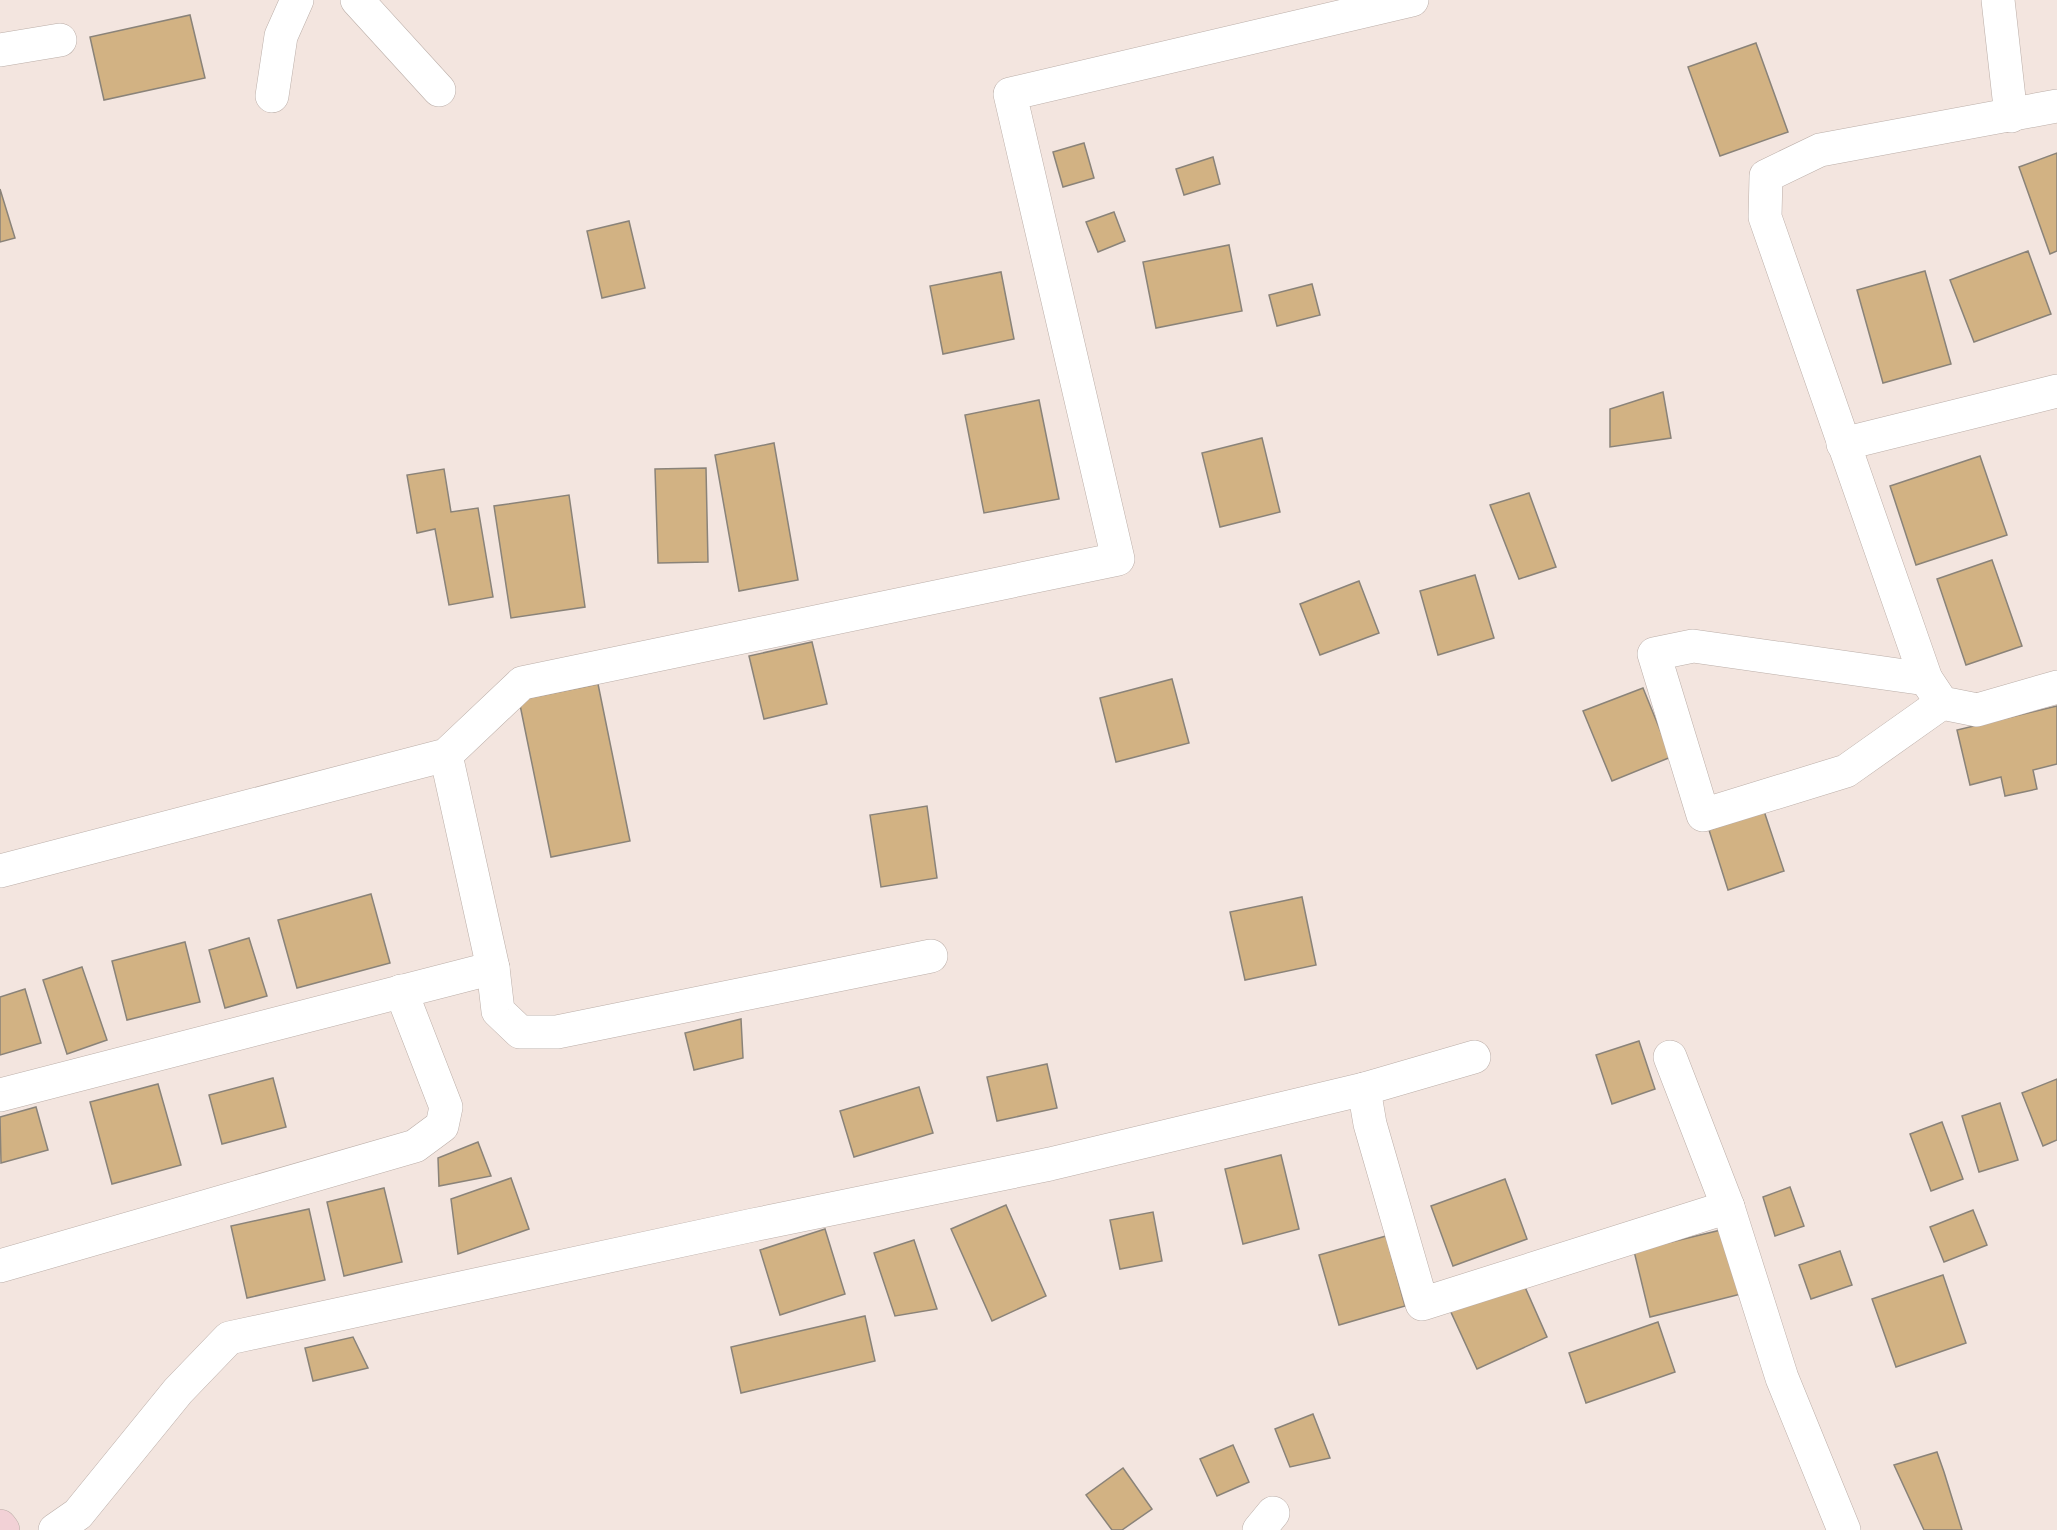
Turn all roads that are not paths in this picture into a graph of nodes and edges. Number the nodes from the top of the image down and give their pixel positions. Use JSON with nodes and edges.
{"nodes":[{"id":1,"x":297,"y":0,"type":"edge"},
{"id":2,"x":357,"y":0,"type":"edge"},
{"id":3,"x":1413,"y":0,"type":"edge"},
{"id":4,"x":1998,"y":0,"type":"edge"},
{"id":5,"x":60,"y":40,"type":"dead end"},
{"id":6,"x":0,"y":50,"type":"edge"},
{"id":7,"x":439,"y":90,"type":"dead end"},
{"id":8,"x":272,"y":96,"type":"dead end"},
{"id":9,"x":2057,"y":106,"type":"edge"},
{"id":10,"x":2011,"y":116,"type":"junction"},
{"id":11,"x":2057,"y":391,"type":"edge"},
{"id":12,"x":1843,"y":444,"type":"junction"},
{"id":13,"x":2057,"y":687,"type":"edge"},
{"id":14,"x":1934,"y":691,"type":"junction"},
{"id":15,"x":446,"y":755,"type":"junction"},
{"id":16,"x":0,"y":871,"type":"edge"},
{"id":17,"x":931,"y":956,"type":"dead end"},
{"id":18,"x":493,"y":968,"type":"junction"},
{"id":19,"x":401,"y":991,"type":"junction"},
{"id":20,"x":1474,"y":1057,"type":"dead end"},
{"id":21,"x":1670,"y":1057,"type":"dead end"},
{"id":22,"x":1364,"y":1089,"type":"junction"},
{"id":23,"x":0,"y":1095,"type":"edge"},
{"id":24,"x":1728,"y":1207,"type":"junction"},
{"id":25,"x":0,"y":1266,"type":"edge"},
{"id":26,"x":0,"y":1526,"type":"edge"},
{"id":27,"x":3,"y":1530,"type":"edge"},
{"id":28,"x":56,"y":1530,"type":"edge"},
{"id":29,"x":1844,"y":1530,"type":"edge"}],
"edges":[{"from":1,"to":8,"type":"street"},
{"from":2,"to":7,"type":"street"},
{"from":3,"to":15,"type":"street"},
{"from":4,"to":10,"type":"street"},
{"from":5,"to":6,"type":"street"},
{"from":9,"to":10,"type":"street"},
{"from":10,"to":12,"type":"street"},
{"from":11,"to":12,"type":"street"},
{"from":12,"to":14,"type":"street"},
{"from":13,"to":14,"type":"street"},
{"from":14,"to":14,"type":"street"},
{"from":15,"to":16,"type":"street"},
{"from":15,"to":18,"type":"street"},
{"from":17,"to":18,"type":"street"},
{"from":18,"to":19,"type":"street"},
{"from":19,"to":23,"type":"street"},
{"from":19,"to":25,"type":"street"},
{"from":20,"to":22,"type":"street"},
{"from":21,"to":24,"type":"street"},
{"from":22,"to":24,"type":"street"},
{"from":22,"to":28,"type":"street"},
{"from":24,"to":29,"type":"street"},
{"from":26,"to":27,"type":"street"}]}
